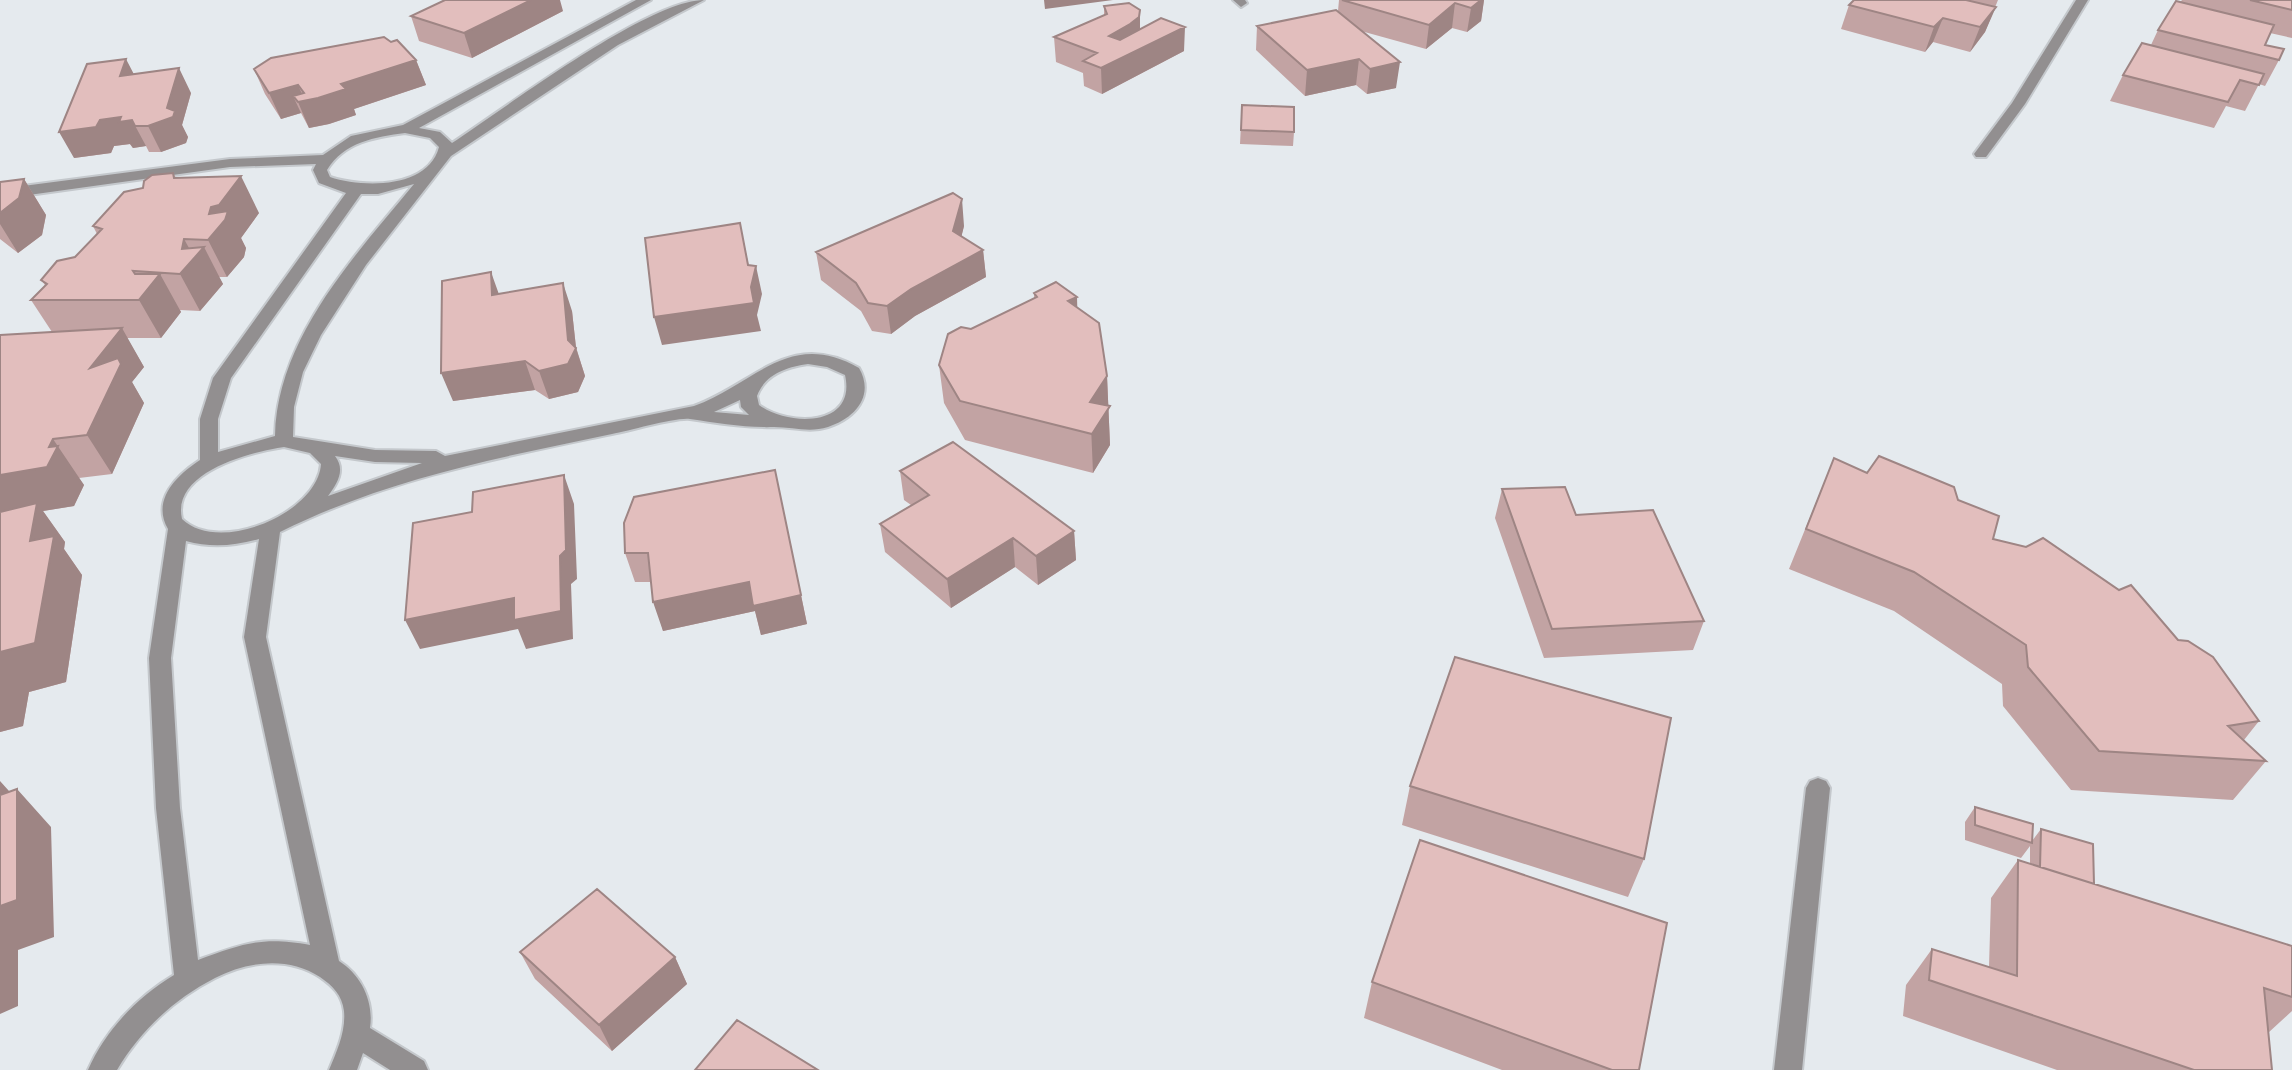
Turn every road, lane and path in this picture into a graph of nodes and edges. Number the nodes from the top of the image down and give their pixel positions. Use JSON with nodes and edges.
{"nodes":[{"id":1,"x":645,"y":0,"type":"edge"},
{"id":2,"x":698,"y":0,"type":"edge"},
{"id":3,"x":2082,"y":0,"type":"edge"},
{"id":4,"x":405,"y":129,"type":"junction"},
{"id":5,"x":449,"y":152,"type":"junction"},
{"id":6,"x":1981,"y":154,"type":"dead end"},
{"id":7,"x":325,"y":159,"type":"junction"},
{"id":8,"x":434,"y":170,"type":"junction"},
{"id":9,"x":355,"y":191,"type":"junction"},
{"id":10,"x":0,"y":194,"type":"edge"},
{"id":11,"x":752,"y":385,"type":"junction"},
{"id":12,"x":677,"y":417,"type":"junction"},
{"id":13,"x":772,"y":424,"type":"junction"},
{"id":14,"x":284,"y":441,"type":"junction"},
{"id":15,"x":313,"y":447,"type":"junction"},
{"id":16,"x":480,"y":453,"type":"junction"},
{"id":17,"x":210,"y":462,"type":"junction"},
{"id":18,"x":295,"y":518,"type":"junction"},
{"id":19,"x":178,"y":528,"type":"junction"},
{"id":20,"x":270,"y":531,"type":"junction"},
{"id":21,"x":1818,"y":788,"type":"dead end"},
{"id":22,"x":326,"y":961,"type":"junction"},
{"id":23,"x":187,"y":978,"type":"junction"},
{"id":24,"x":358,"y":1035,"type":"junction"},
{"id":25,"x":102,"y":1070,"type":"edge"},
{"id":26,"x":343,"y":1070,"type":"edge"},
{"id":27,"x":414,"y":1070,"type":"edge"},
{"id":28,"x":1788,"y":1070,"type":"edge"}],
"edges":[{"from":1,"to":4,"type":"street"},
{"from":2,"to":5,"type":"street"},
{"from":3,"to":6,"type":"street"},
{"from":4,"to":5,"type":"street"},
{"from":4,"to":7,"type":"street"},
{"from":5,"to":8,"type":"street"},
{"from":7,"to":9,"type":"street"},
{"from":7,"to":10,"type":"street"},
{"from":8,"to":9,"type":"street"},
{"from":8,"to":14,"type":"street"},
{"from":9,"to":17,"type":"street"},
{"from":11,"to":12,"type":"street"},
{"from":11,"to":13,"type":"street"},
{"from":11,"to":13,"type":"street"},
{"from":12,"to":13,"type":"street"},
{"from":12,"to":16,"type":"street"},
{"from":14,"to":15,"type":"street"},
{"from":14,"to":17,"type":"street"},
{"from":15,"to":16,"type":"street"},
{"from":15,"to":18,"type":"street"},
{"from":16,"to":18,"type":"street"},
{"from":17,"to":19,"type":"street"},
{"from":18,"to":20,"type":"street"},
{"from":19,"to":20,"type":"street"},
{"from":19,"to":23,"type":"street"},
{"from":20,"to":22,"type":"street"},
{"from":21,"to":28,"type":"street"},
{"from":22,"to":23,"type":"street"},
{"from":22,"to":24,"type":"street"},
{"from":23,"to":25,"type":"street"},
{"from":24,"to":26,"type":"street"},
{"from":24,"to":27,"type":"street"}]}
